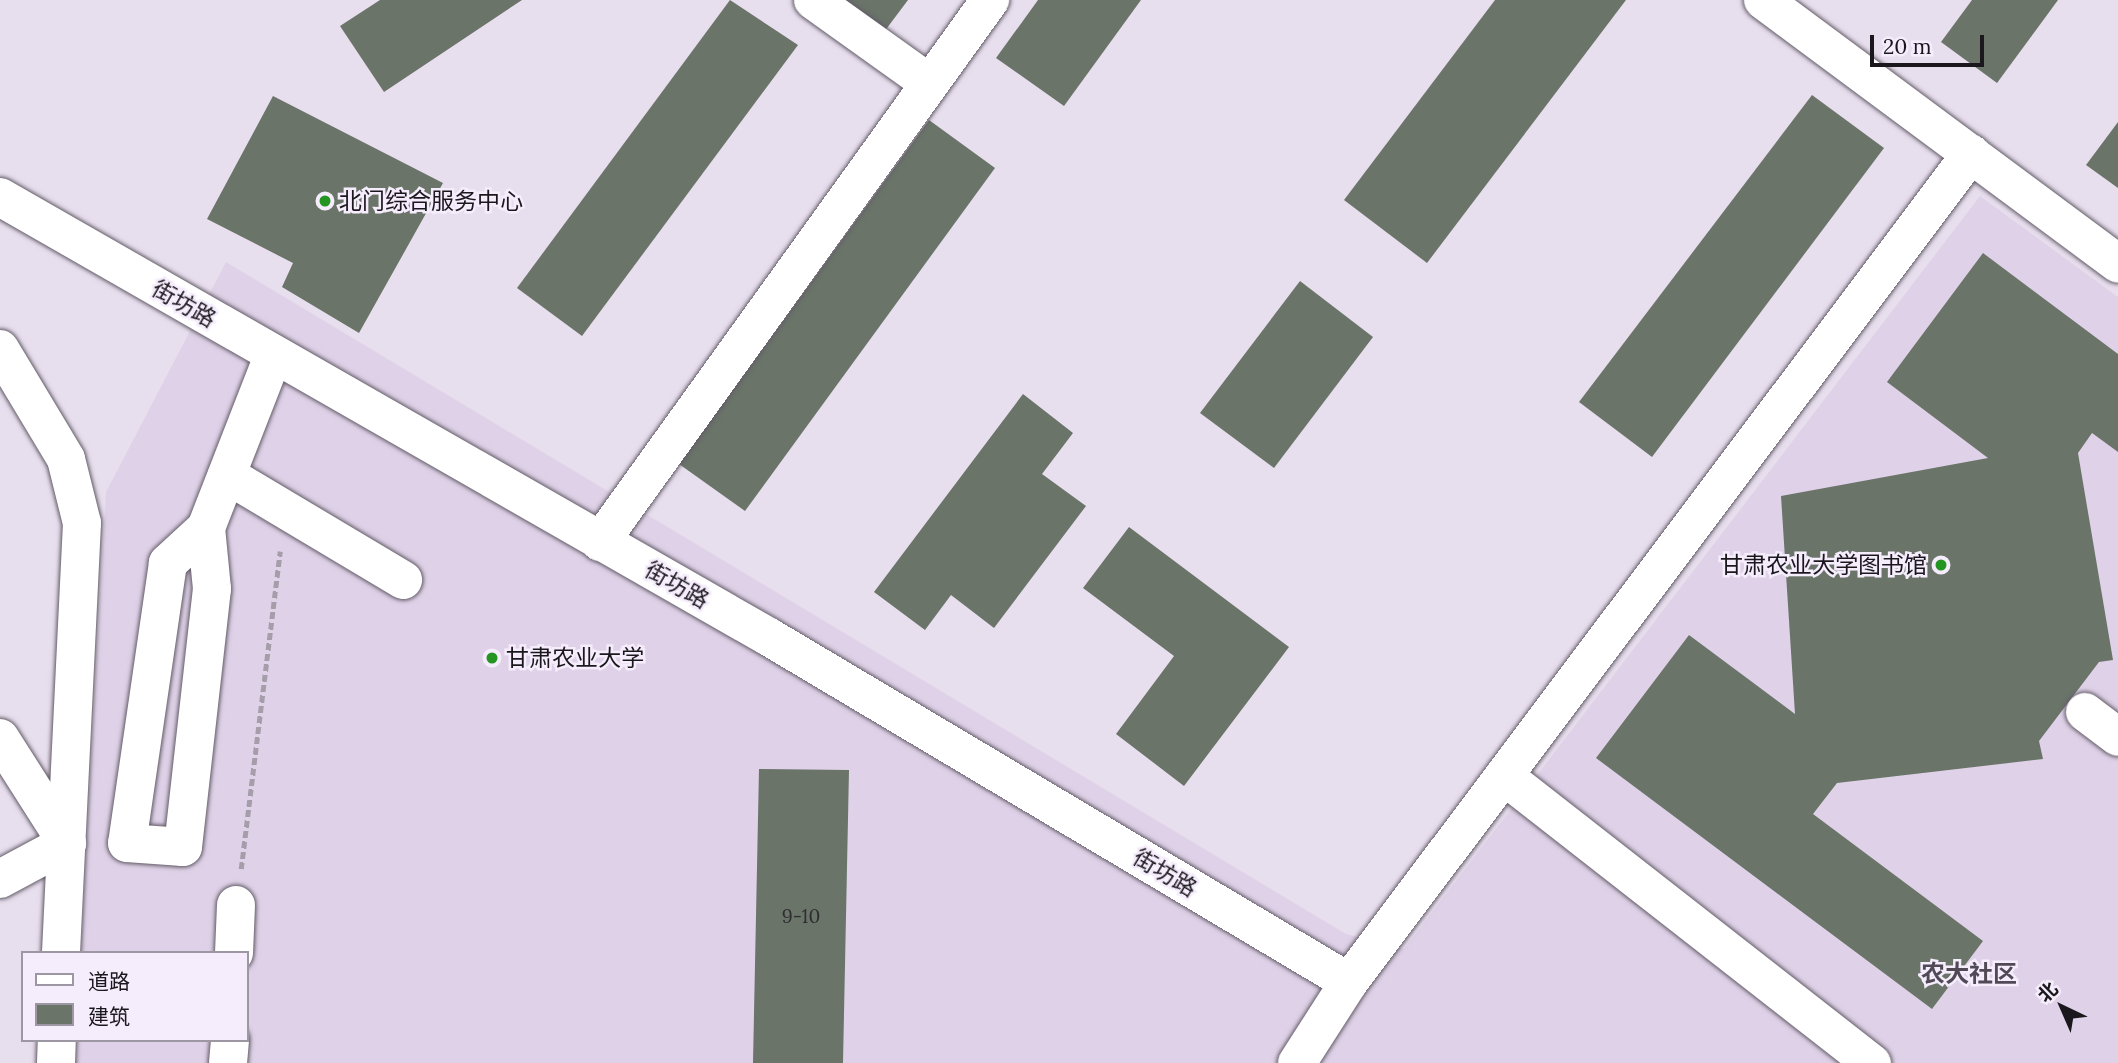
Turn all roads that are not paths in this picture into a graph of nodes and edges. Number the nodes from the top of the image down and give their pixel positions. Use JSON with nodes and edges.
{"nodes":[{"id":1,"x":813,"y":0,"type":"edge"},
{"id":2,"x":990,"y":0,"type":"edge"},
{"id":3,"x":1763,"y":0,"type":"edge"},
{"id":4,"x":929,"y":83,"type":"junction"},
{"id":5,"x":1971,"y":154,"type":"junction"},
{"id":6,"x":0,"y":197,"type":"edge"},
{"id":7,"x":2118,"y":264,"type":"edge"},
{"id":8,"x":0,"y":349,"type":"edge"},
{"id":9,"x":273,"y":356,"type":"junction"},
{"id":10,"x":227,"y":475,"type":"junction"},
{"id":11,"x":206,"y":528,"type":"junction"},
{"id":12,"x":600,"y":541,"type":"junction"},
{"id":13,"x":403,"y":580,"type":"dead end"},
{"id":14,"x":2085,"y":712,"type":"dead end"},
{"id":15,"x":2118,"y":737,"type":"edge"},
{"id":16,"x":0,"y":738,"type":"edge"},
{"id":17,"x":1504,"y":776,"type":"junction"},
{"id":18,"x":67,"y":844,"type":"junction"},
{"id":19,"x":0,"y":879,"type":"edge"},
{"id":20,"x":236,"y":905,"type":"road end"},
{"id":21,"x":61,"y":951,"type":"edge"},
{"id":22,"x":234,"y":951,"type":"edge"},
{"id":23,"x":1349,"y":982,"type":"junction"},
{"id":24,"x":57,"y":1042,"type":"edge"},
{"id":25,"x":230,"y":1042,"type":"edge"},
{"id":26,"x":56,"y":1063,"type":"edge"},
{"id":27,"x":228,"y":1063,"type":"edge"},
{"id":28,"x":1297,"y":1063,"type":"edge"},
{"id":29,"x":1871,"y":1063,"type":"edge"}],
"edges":[{"from":1,"to":4,"type":"street"},
{"from":2,"to":4,"type":"street"},
{"from":3,"to":5,"type":"street"},
{"from":4,"to":12,"type":"street"},
{"from":5,"to":7,"type":"street"},
{"from":5,"to":17,"type":"street"},
{"from":6,"to":9,"type":"street","name":"街坊路"},
{"from":8,"to":18,"type":"street"},
{"from":9,"to":10,"type":"street"},
{"from":9,"to":12,"type":"street","name":"街坊路"},
{"from":10,"to":11,"type":"street"},
{"from":10,"to":13,"type":"street"},
{"from":11,"to":11,"type":"street"},
{"from":12,"to":23,"type":"street","name":"街坊路"},
{"from":14,"to":15,"type":"street"},
{"from":16,"to":18,"type":"street"},
{"from":17,"to":23,"type":"street"},
{"from":17,"to":29,"type":"street"},
{"from":18,"to":19,"type":"street"},
{"from":18,"to":21,"type":"street"},
{"from":20,"to":22,"type":"street"},
{"from":23,"to":28,"type":"street"},
{"from":24,"to":26,"type":"street"},
{"from":25,"to":27,"type":"street"}]}
